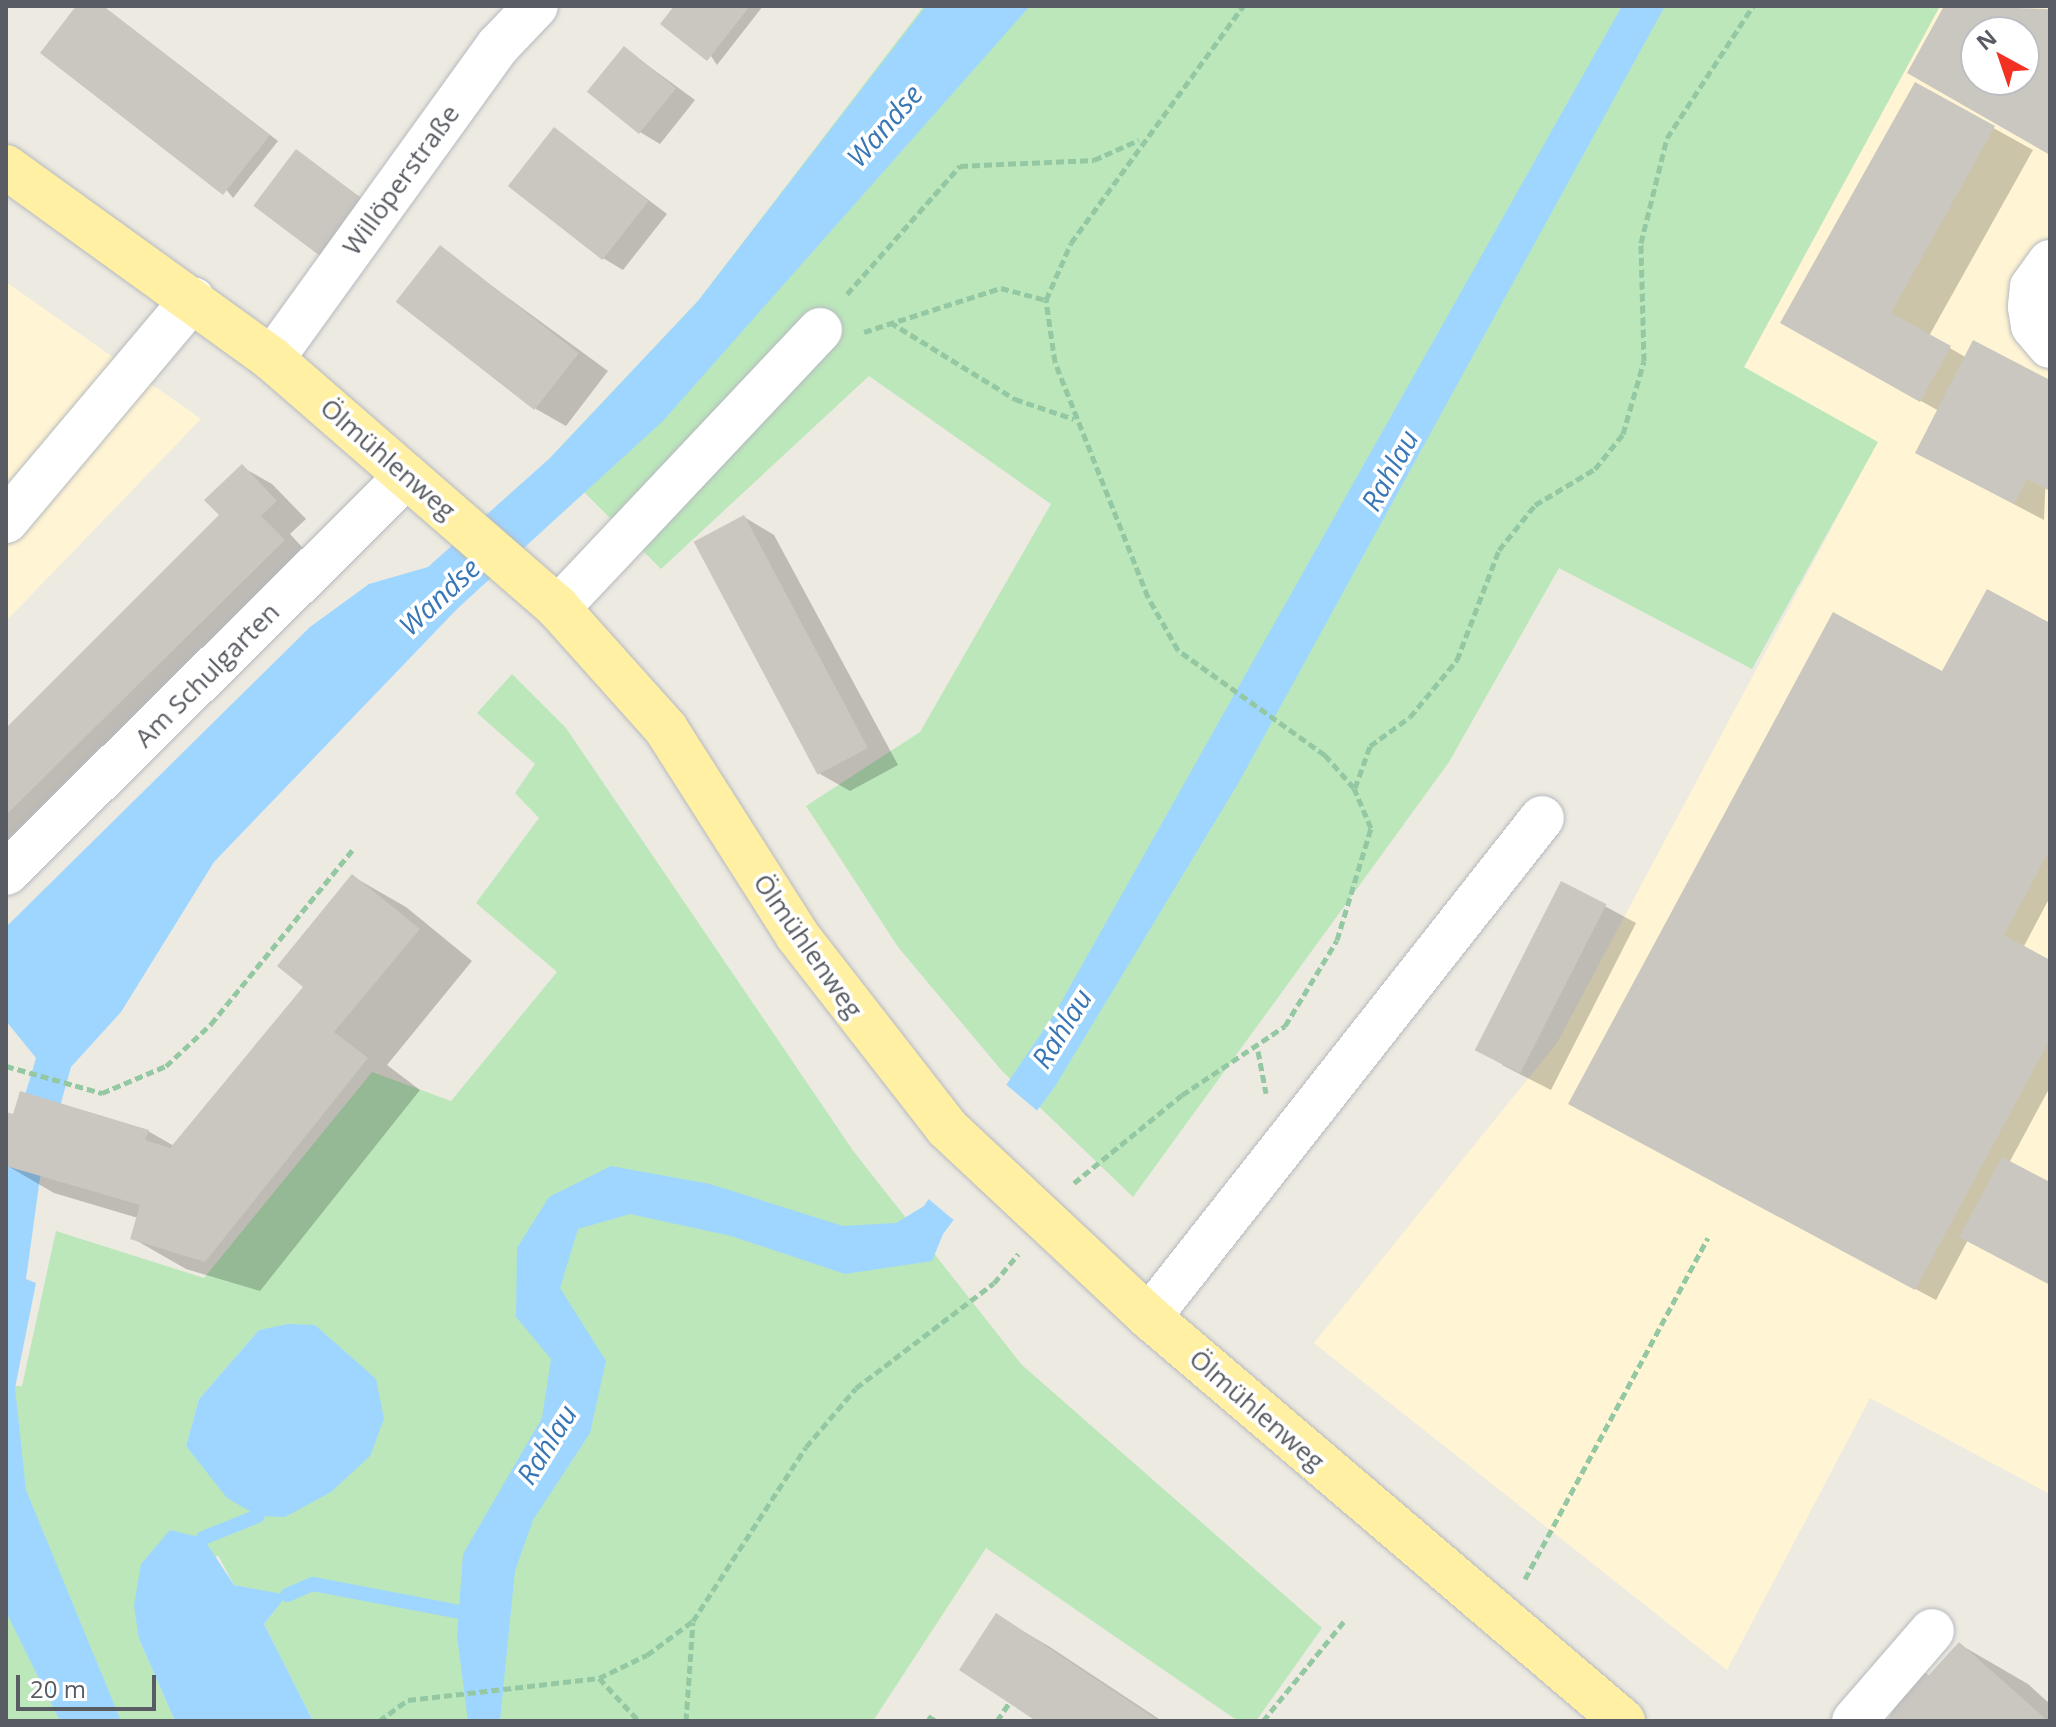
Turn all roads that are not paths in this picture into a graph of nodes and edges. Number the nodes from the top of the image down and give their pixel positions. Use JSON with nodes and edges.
{"nodes":[{"id":1,"x":536,"y":6,"type":"edge"},
{"id":2,"x":6,"y":167,"type":"edge"},
{"id":3,"x":2050,"y":262,"type":"edge"},
{"id":4,"x":193,"y":299,"type":"junction"},
{"id":5,"x":820,"y":330,"type":"road end"},
{"id":6,"x":2050,"y":346,"type":"edge"},
{"id":7,"x":272,"y":359,"type":"junction"},
{"id":8,"x":407,"y":476,"type":"junction"},
{"id":9,"x":6,"y":521,"type":"edge"},
{"id":10,"x":558,"y":608,"type":"junction"},
{"id":11,"x":1542,"y":818,"type":"dead end"},
{"id":12,"x":6,"y":873,"type":"edge"},
{"id":13,"x":1149,"y":1317,"type":"junction"},
{"id":14,"x":1932,"y":1631,"type":"dead end"},
{"id":15,"x":1623,"y":1721,"type":"edge"},
{"id":16,"x":1854,"y":1721,"type":"edge"}],
"edges":[{"from":1,"to":7,"type":"street","name":"Willöperstraße"},
{"from":2,"to":4,"type":"main road","name":"Ölmühlenweg"},
{"from":3,"to":6,"type":"street"},
{"from":4,"to":7,"type":"main road","name":"Ölmühlenweg"},
{"from":4,"to":9,"type":"street"},
{"from":5,"to":10,"type":"street"},
{"from":7,"to":8,"type":"main road","name":"Ölmühlenweg"},
{"from":8,"to":10,"type":"main road","name":"Ölmühlenweg"},
{"from":8,"to":12,"type":"street","name":"Am Schulgarten"},
{"from":10,"to":13,"type":"main road","name":"Ölmühlenweg"},
{"from":11,"to":13,"type":"street"},
{"from":13,"to":15,"type":"main road","name":"Ölmühlenweg"},
{"from":14,"to":16,"type":"street"}]}
